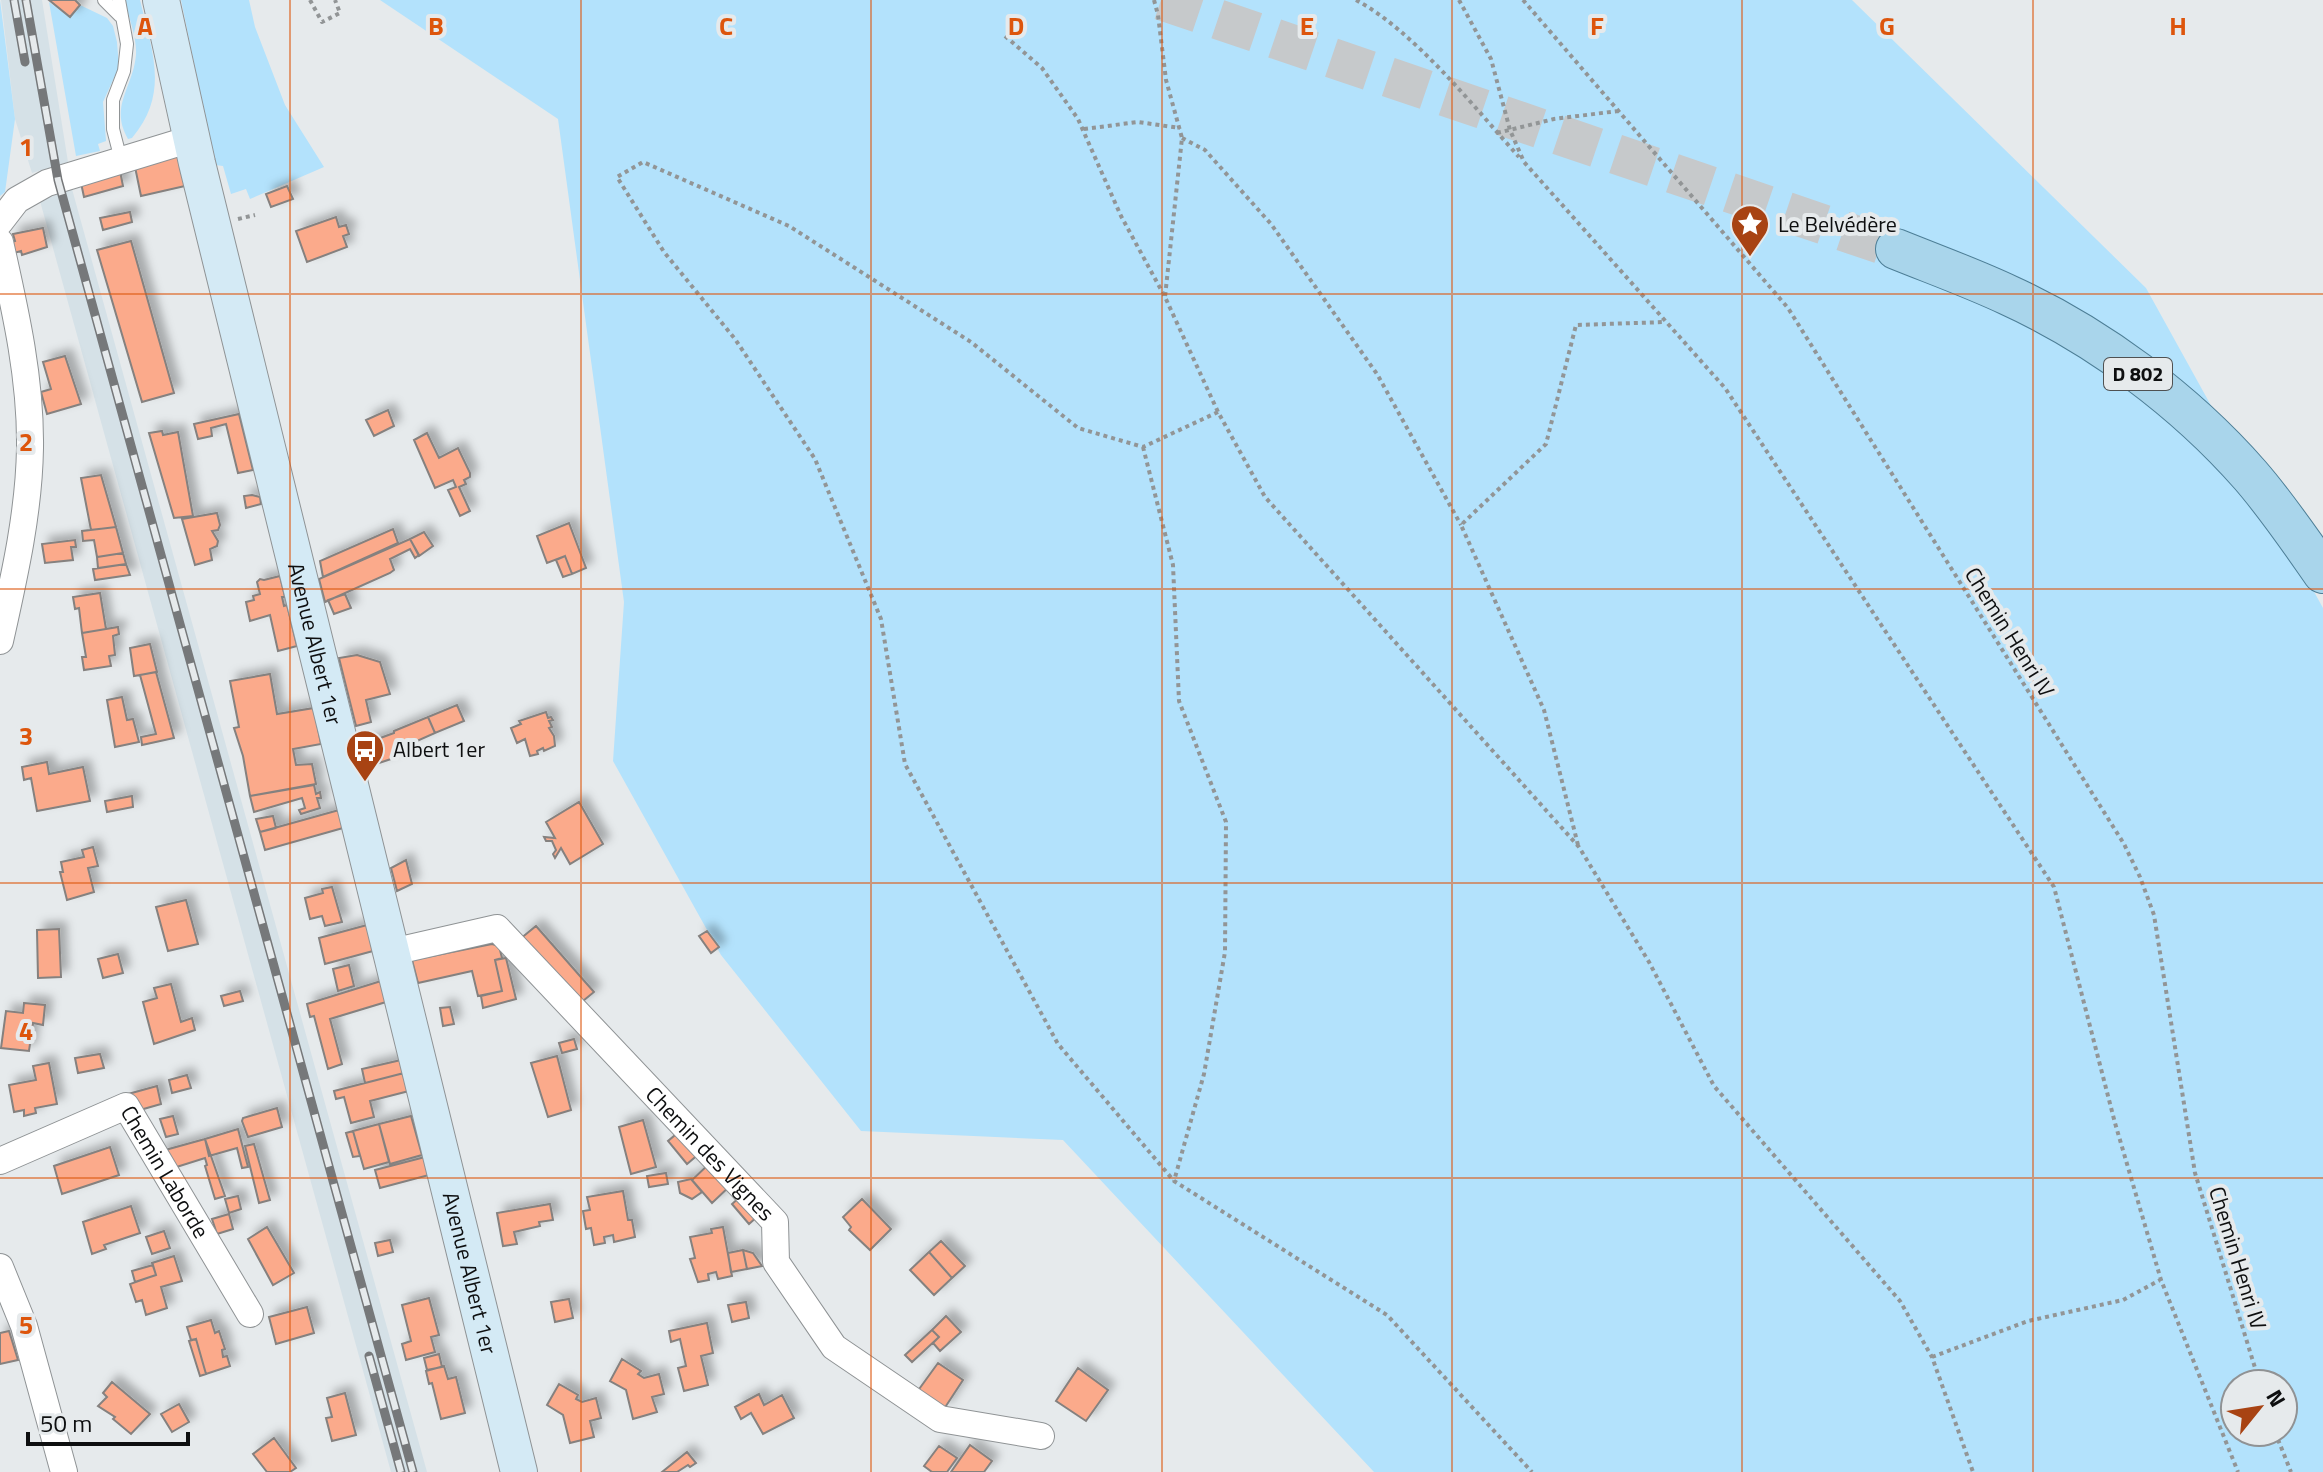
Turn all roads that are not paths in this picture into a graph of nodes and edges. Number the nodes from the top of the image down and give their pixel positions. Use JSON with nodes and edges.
{"nodes":[{"id":1,"x":104,"y":0,"type":"edge"},
{"id":2,"x":119,"y":0,"type":"edge"},
{"id":3,"x":161,"y":0,"type":"edge"},
{"id":4,"x":120,"y":16,"type":"junction"},
{"id":5,"x":191,"y":139,"type":"junction"},
{"id":6,"x":121,"y":161,"type":"junction"},
{"id":7,"x":0,"y":222,"type":"edge"},
{"id":8,"x":0,"y":242,"type":"edge"},
{"id":9,"x":1896,"y":249,"type":"tunnel mouth"},
{"id":10,"x":2323,"y":573,"type":"edge"},
{"id":11,"x":0,"y":641,"type":"edge"},
{"id":12,"x":392,"y":952,"type":"junction"},
{"id":13,"x":0,"y":1161,"type":"edge"},
{"id":14,"x":0,"y":1267,"type":"edge"},
{"id":15,"x":250,"y":1314,"type":"dead end"},
{"id":16,"x":1041,"y":1436,"type":"dead end"},
{"id":17,"x":64,"y":1472,"type":"edge"},
{"id":18,"x":519,"y":1472,"type":"edge"}],
"edges":[{"from":1,"to":4,"type":"lane"},
{"from":2,"to":4,"type":"lane"},
{"from":3,"to":5,"type":"main road","name":"Avenue Albert 1er"},
{"from":4,"to":6,"type":"lane"},
{"from":5,"to":6,"type":"street"},
{"from":5,"to":12,"type":"main road","name":"Avenue Albert 1er"},
{"from":6,"to":7,"type":"street"},
{"from":8,"to":11,"type":"street"},
{"from":9,"to":10,"type":"main road","number":"D 802"},
{"from":12,"to":16,"type":"street","name":"Chemin des Vignes"},
{"from":12,"to":18,"type":"main road","name":"Avenue Albert 1er"},
{"from":13,"to":15,"type":"street","name":"Chemin Laborde"},
{"from":14,"to":17,"type":"street"}]}
